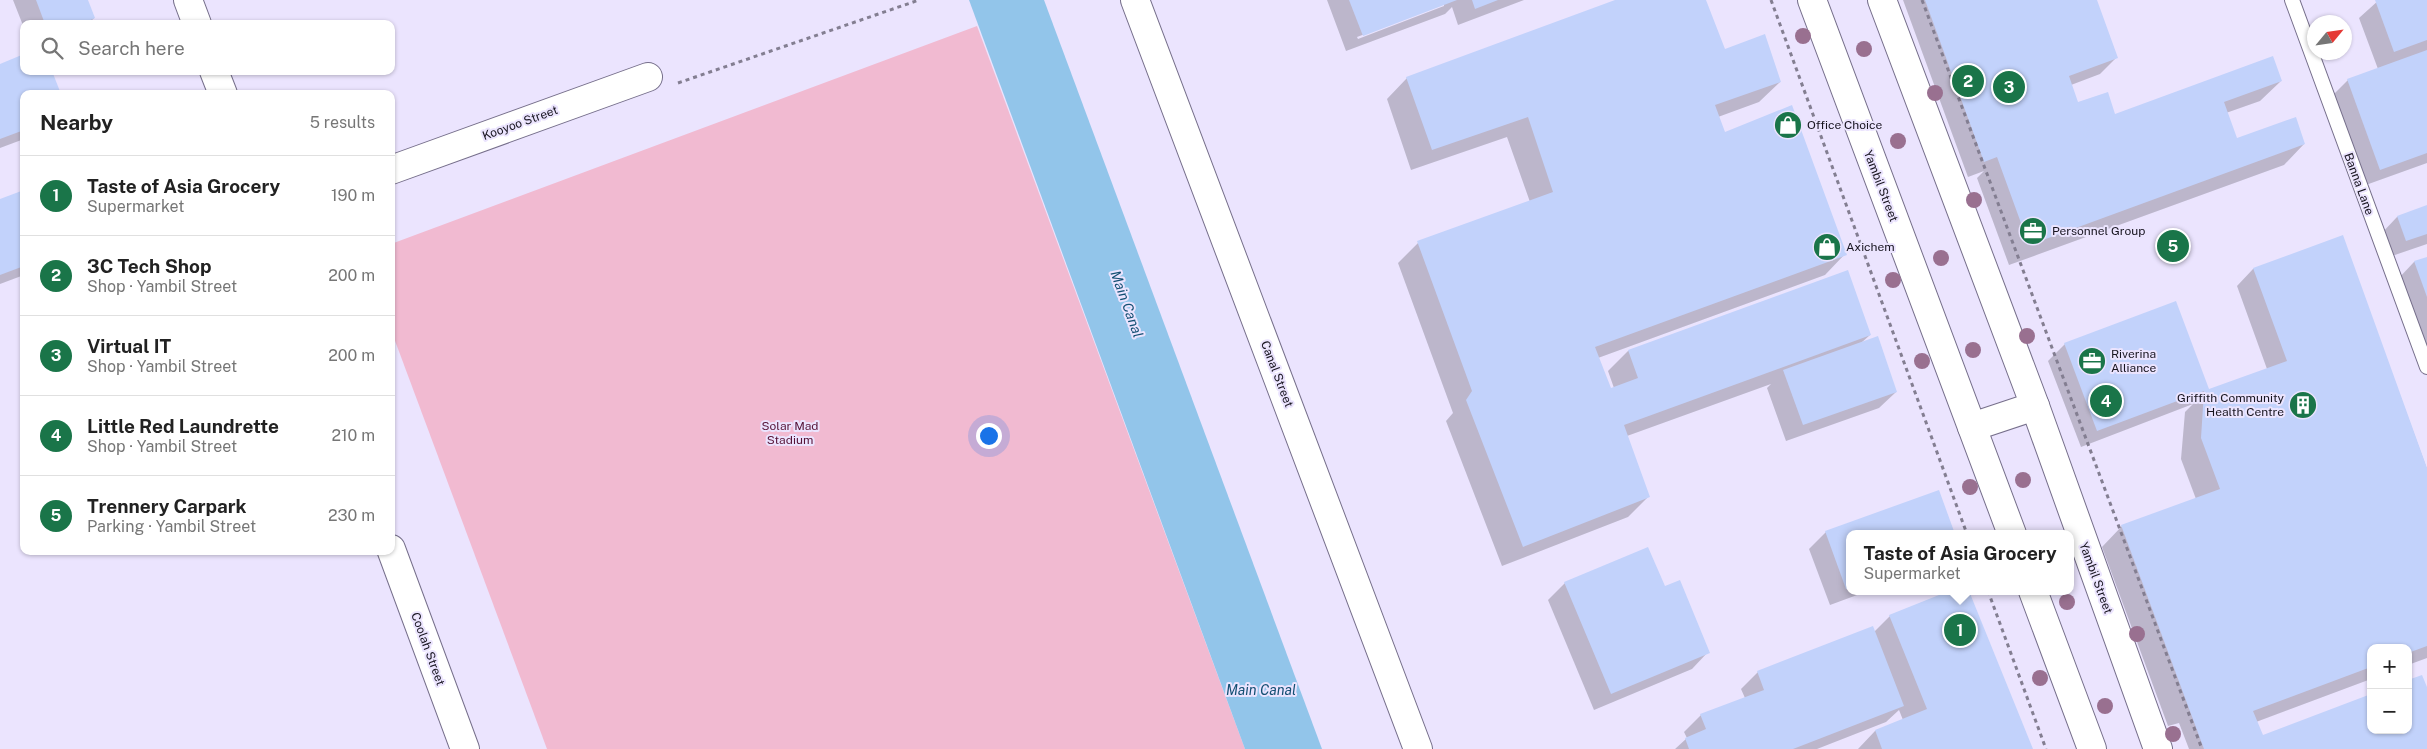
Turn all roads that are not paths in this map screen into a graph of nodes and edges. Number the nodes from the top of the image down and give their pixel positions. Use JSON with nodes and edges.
{"nodes":[{"id":1,"x":188,"y":0,"type":"edge"},
{"id":2,"x":1135,"y":0,"type":"edge"},
{"id":3,"x":1812,"y":0,"type":"edge"},
{"id":4,"x":1882,"y":0,"type":"edge"},
{"id":5,"x":2292,"y":0,"type":"edge"},
{"id":6,"x":196,"y":20,"type":"edge"},
{"id":7,"x":216,"y":75,"type":"edge"},
{"id":8,"x":648,"y":77,"type":"road end"},
{"id":9,"x":221,"y":90,"type":"edge"},
{"id":10,"x":395,"y":169,"type":"edge"},
{"id":11,"x":2427,"y":367,"type":"edge"},
{"id":12,"x":2035,"y":406,"type":"junction"},
{"id":13,"x":1972,"y":427,"type":"junction"},
{"id":14,"x":2011,"y":530,"type":"edge"},
{"id":15,"x":393,"y":555,"type":"edge"},
{"id":16,"x":2034,"y":595,"type":"edge"},
{"id":17,"x":465,"y":749,"type":"edge"},
{"id":18,"x":1418,"y":749,"type":"edge"},
{"id":19,"x":2092,"y":749,"type":"edge"},
{"id":20,"x":2158,"y":749,"type":"edge"}],
"edges":[{"from":1,"to":6,"type":"street"},
{"from":2,"to":18,"type":"street","name":"Canal Street"},
{"from":3,"to":13,"type":"street","name":"Yambil Street"},
{"from":4,"to":12,"type":"street","name":"Yambil Street"},
{"from":5,"to":11,"type":"lane","name":"Banna Lane"},
{"from":7,"to":9,"type":"street"},
{"from":8,"to":10,"type":"street","name":"Kooyoo Street"},
{"from":12,"to":13,"type":"street"},
{"from":12,"to":20,"type":"street","name":"Yambil Street"},
{"from":13,"to":14,"type":"street","name":"Yambil Street"},
{"from":15,"to":17,"type":"street","name":"Coolah Street"},
{"from":16,"to":19,"type":"street"}]}
